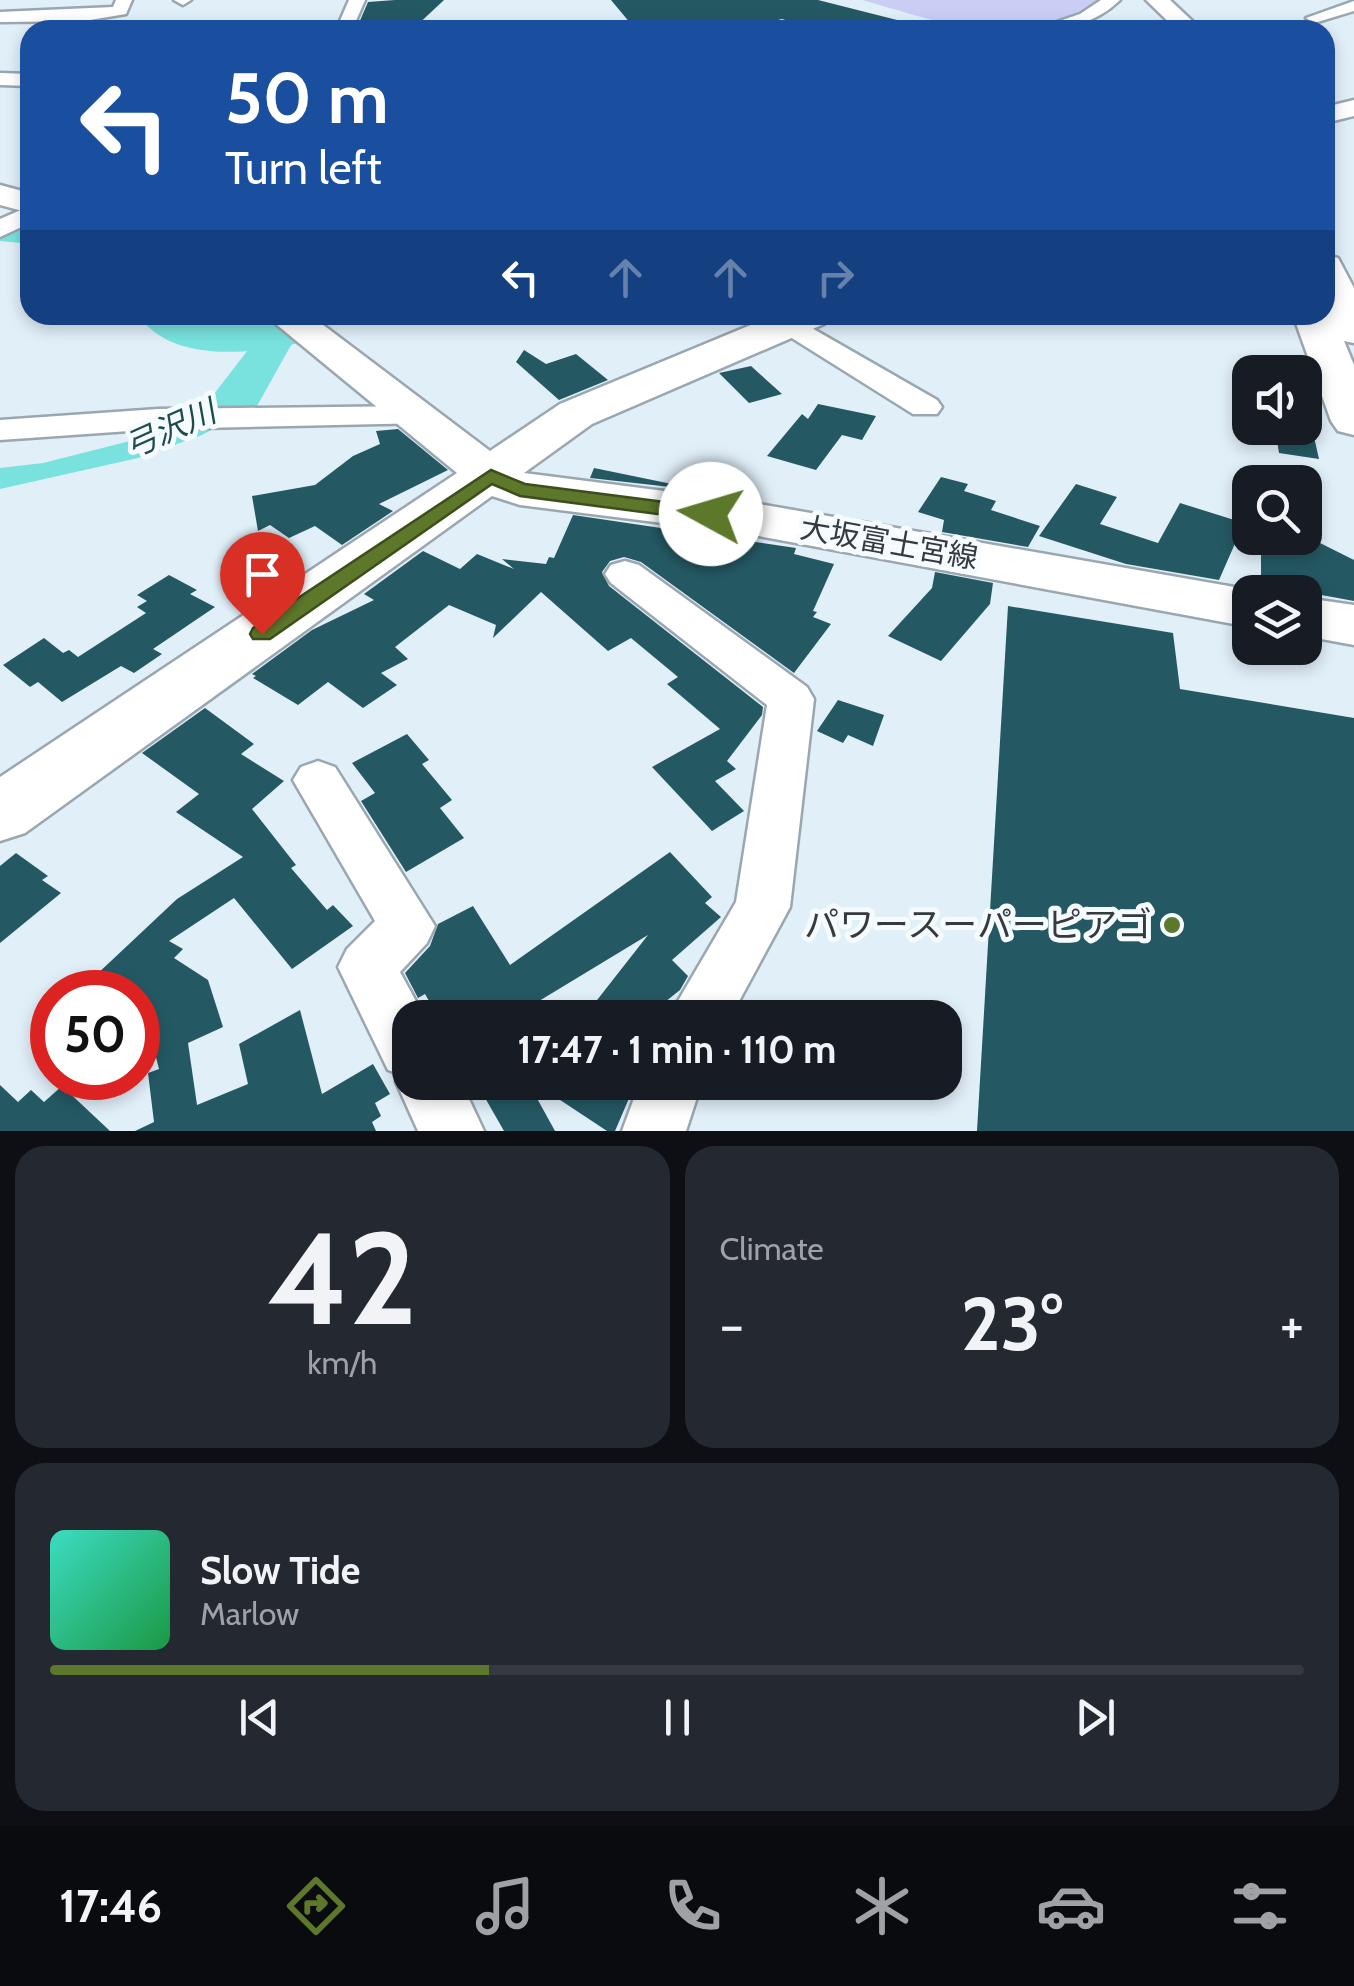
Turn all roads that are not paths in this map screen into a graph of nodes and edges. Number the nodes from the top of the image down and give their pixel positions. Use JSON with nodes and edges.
{"nodes":[{"id":1,"x":8,"y":0,"type":"edge"},
{"id":2,"x":124,"y":0,"type":"edge"},
{"id":3,"x":1112,"y":0,"type":"edge"},
{"id":4,"x":1136,"y":0,"type":"edge"},
{"id":5,"x":1156,"y":0,"type":"edge"},
{"id":6,"x":0,"y":1,"type":"edge"},
{"id":7,"x":1354,"y":6,"type":"edge"},
{"id":8,"x":0,"y":17,"type":"edge"},
{"id":9,"x":1314,"y":18,"type":"dead end"},
{"id":10,"x":1075,"y":20,"type":"edge"},
{"id":11,"x":1157,"y":20,"type":"edge"},
{"id":12,"x":1179,"y":20,"type":"edge"},
{"id":13,"x":1335,"y":288,"type":"edge"},
{"id":14,"x":299,"y":325,"type":"edge"},
{"id":15,"x":785,"y":325,"type":"edge"},
{"id":16,"x":808,"y":325,"type":"edge"},
{"id":17,"x":1317,"y":325,"type":"edge"},
{"id":18,"x":1354,"y":330,"type":"edge"},
{"id":19,"x":925,"y":406,"type":"dead end"},
{"id":20,"x":416,"y":416,"type":"junction"},
{"id":21,"x":1354,"y":421,"type":"edge"},
{"id":22,"x":0,"y":430,"type":"edge"},
{"id":23,"x":491,"y":476,"type":"junction"},
{"id":24,"x":626,"y":574,"type":"dead end"},
{"id":25,"x":1232,"y":605,"type":"edge"},
{"id":26,"x":1322,"y":620,"type":"edge"},
{"id":27,"x":1354,"y":625,"type":"edge"},
{"id":28,"x":318,"y":780,"type":"dead end"},
{"id":29,"x":0,"y":814,"type":"edge"},
{"id":30,"x":709,"y":1000,"type":"edge"},
{"id":31,"x":392,"y":1014,"type":"edge"},
{"id":32,"x":436,"y":1100,"type":"edge"},
{"id":33,"x":665,"y":1100,"type":"edge"},
{"id":34,"x":452,"y":1131,"type":"edge"},
{"id":35,"x":654,"y":1131,"type":"edge"}],
"edges":[{"from":1,"to":6,"type":"street"},
{"from":2,"to":8,"type":"street"},
{"from":3,"to":10,"type":"street"},
{"from":4,"to":11,"type":"main road"},
{"from":5,"to":12,"type":"main road"},
{"from":7,"to":9,"type":"street"},
{"from":13,"to":18,"type":"main road"},
{"from":14,"to":20,"type":"main road","name":"大坂富士宮線"},
{"from":15,"to":23,"type":"main road"},
{"from":16,"to":19,"type":"street"},
{"from":17,"to":21,"type":"main road"},
{"from":20,"to":22,"type":"street"},
{"from":20,"to":23,"type":"main road","name":"大坂富士宮線"},
{"from":23,"to":25,"type":"main road","name":"大坂富士宮線"},
{"from":23,"to":29,"type":"main road"},
{"from":24,"to":30,"type":"street"},
{"from":26,"to":27,"type":"main road"},
{"from":28,"to":31,"type":"street"},
{"from":32,"to":34,"type":"street"},
{"from":33,"to":35,"type":"street"}]}
